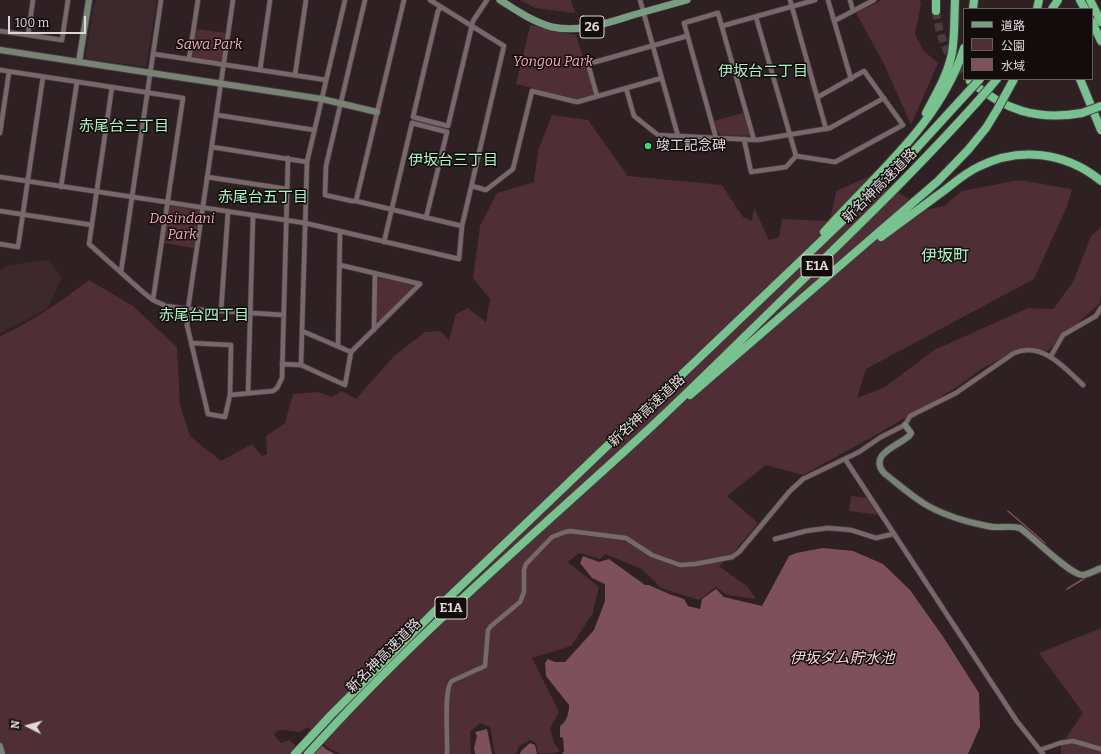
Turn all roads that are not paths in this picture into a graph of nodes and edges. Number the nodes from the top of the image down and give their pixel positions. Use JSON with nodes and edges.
{"nodes":[{"id":1,"x":33,"y":0,"type":"edge"},
{"id":2,"x":68,"y":0,"type":"edge"},
{"id":3,"x":89,"y":0,"type":"edge"},
{"id":4,"x":162,"y":0,"type":"edge"},
{"id":5,"x":198,"y":0,"type":"edge"},
{"id":6,"x":233,"y":0,"type":"edge"},
{"id":7,"x":270,"y":0,"type":"edge"},
{"id":8,"x":306,"y":0,"type":"edge"},
{"id":9,"x":345,"y":0,"type":"edge"},
{"id":10,"x":365,"y":0,"type":"edge"},
{"id":11,"x":404,"y":0,"type":"edge"},
{"id":12,"x":430,"y":0,"type":"edge"},
{"id":13,"x":487,"y":0,"type":"edge"},
{"id":14,"x":500,"y":0,"type":"edge"},
{"id":15,"x":640,"y":0,"type":"edge"},
{"id":16,"x":687,"y":0,"type":"edge"},
{"id":17,"x":790,"y":0,"type":"edge"},
{"id":18,"x":816,"y":0,"type":"edge"},
{"id":19,"x":828,"y":0,"type":"edge"},
{"id":20,"x":850,"y":0,"type":"edge"},
{"id":21,"x":874,"y":0,"type":"edge"},
{"id":22,"x":936,"y":0,"type":"edge"},
{"id":23,"x":955,"y":0,"type":"edge"},
{"id":24,"x":1090,"y":0,"type":"edge"},
{"id":25,"x":441,"y":7,"type":"junction"},
{"id":26,"x":792,"y":7,"type":"junction"},
{"id":27,"x":853,"y":11,"type":"junction"},
{"id":28,"x":936,"y":11,"type":"tunnel mouth"},
{"id":29,"x":643,"y":12,"type":"junction"},
{"id":30,"x":756,"y":17,"type":"junction"},
{"id":31,"x":834,"y":21,"type":"junction"},
{"id":32,"x":1101,"y":22,"type":"edge"},
{"id":33,"x":1093,"y":24,"type":"edge"},
{"id":34,"x":472,"y":26,"type":"junction"},
{"id":35,"x":722,"y":26,"type":"junction"},
{"id":36,"x":0,"y":31,"type":"edge"},
{"id":37,"x":28,"y":35,"type":"junction"},
{"id":38,"x":687,"y":36,"type":"junction"},
{"id":39,"x":1101,"y":41,"type":"edge"},
{"id":40,"x":653,"y":46,"type":"junction"},
{"id":41,"x":0,"y":50,"type":"edge"},
{"id":42,"x":963,"y":51,"type":"edge"},
{"id":43,"x":154,"y":54,"type":"junction"},
{"id":44,"x":189,"y":59,"type":"junction"},
{"id":45,"x":79,"y":62,"type":"junction"},
{"id":46,"x":224,"y":65,"type":"junction"},
{"id":47,"x":0,"y":70,"type":"edge"},
{"id":48,"x":260,"y":70,"type":"junction"},
{"id":49,"x":9,"y":72,"type":"junction"},
{"id":50,"x":151,"y":73,"type":"junction"},
{"id":51,"x":295,"y":75,"type":"junction"},
{"id":52,"x":43,"y":77,"type":"junction"},
{"id":53,"x":662,"y":78,"type":"junction"},
{"id":54,"x":850,"y":79,"type":"junction"},
{"id":55,"x":326,"y":80,"type":"junction"},
{"id":56,"x":979,"y":80,"type":"edge"},
{"id":57,"x":996,"y":80,"type":"edge"},
{"id":58,"x":1013,"y":80,"type":"edge"},
{"id":59,"x":1080,"y":80,"type":"edge"},
{"id":60,"x":970,"y":81,"type":"dead end"},
{"id":61,"x":77,"y":82,"type":"junction"},
{"id":62,"x":221,"y":84,"type":"junction"},
{"id":63,"x":112,"y":87,"type":"junction"},
{"id":64,"x":626,"y":88,"type":"junction"},
{"id":65,"x":148,"y":93,"type":"junction"},
{"id":66,"x":597,"y":96,"type":"junction"},
{"id":67,"x":818,"y":97,"type":"junction"},
{"id":68,"x":884,"y":98,"type":"junction"},
{"id":69,"x":322,"y":99,"type":"junction"},
{"id":70,"x":340,"y":103,"type":"junction"},
{"id":71,"x":1101,"y":106,"type":"edge"},
{"id":72,"x":377,"y":112,"type":"junction"},
{"id":73,"x":217,"y":115,"type":"junction"},
{"id":74,"x":826,"y":129,"type":"junction"},
{"id":75,"x":314,"y":130,"type":"junction"},
{"id":76,"x":1101,"y":130,"type":"edge"},
{"id":77,"x":0,"y":133,"type":"edge"},
{"id":78,"x":790,"y":134,"type":"junction"},
{"id":79,"x":678,"y":136,"type":"junction"},
{"id":80,"x":716,"y":138,"type":"junction"},
{"id":81,"x":744,"y":139,"type":"junction"},
{"id":82,"x":754,"y":140,"type":"junction"},
{"id":83,"x":909,"y":141,"type":"junction"},
{"id":84,"x":212,"y":147,"type":"junction"},
{"id":85,"x":796,"y":156,"type":"junction"},
{"id":86,"x":288,"y":158,"type":"junction"},
{"id":87,"x":307,"y":162,"type":"junction"},
{"id":88,"x":0,"y":177,"type":"edge"},
{"id":89,"x":207,"y":177,"type":"junction"},
{"id":90,"x":1101,"y":181,"type":"edge"},
{"id":91,"x":27,"y":182,"type":"junction"},
{"id":92,"x":472,"y":186,"type":"junction"},
{"id":93,"x":61,"y":187,"type":"junction"},
{"id":94,"x":287,"y":189,"type":"junction"},
{"id":95,"x":96,"y":192,"type":"junction"},
{"id":96,"x":132,"y":197,"type":"junction"},
{"id":97,"x":356,"y":201,"type":"junction"},
{"id":98,"x":167,"y":202,"type":"junction"},
{"id":99,"x":203,"y":208,"type":"junction"},
{"id":100,"x":392,"y":209,"type":"junction"},
{"id":101,"x":0,"y":211,"type":"edge"},
{"id":102,"x":228,"y":212,"type":"junction"},
{"id":103,"x":22,"y":214,"type":"junction"},
{"id":104,"x":253,"y":216,"type":"junction"},
{"id":105,"x":426,"y":218,"type":"junction"},
{"id":106,"x":286,"y":220,"type":"junction"},
{"id":107,"x":305,"y":224,"type":"junction"},
{"id":108,"x":92,"y":225,"type":"junction"},
{"id":109,"x":462,"y":226,"type":"junction"},
{"id":110,"x":340,"y":232,"type":"junction"},
{"id":111,"x":384,"y":242,"type":"junction"},
{"id":112,"x":0,"y":244,"type":"edge"},
{"id":113,"x":799,"y":262,"type":"junction"},
{"id":114,"x":340,"y":265,"type":"junction"},
{"id":115,"x":121,"y":272,"type":"junction"},
{"id":116,"x":375,"y":274,"type":"junction"},
{"id":117,"x":816,"y":288,"type":"junction"},
{"id":118,"x":153,"y":300,"type":"junction"},
{"id":119,"x":1101,"y":308,"type":"edge"},
{"id":120,"x":188,"y":309,"type":"junction"},
{"id":121,"x":221,"y":311,"type":"junction"},
{"id":122,"x":250,"y":313,"type":"junction"},
{"id":123,"x":284,"y":315,"type":"junction"},
{"id":124,"x":374,"y":330,"type":"junction"},
{"id":125,"x":302,"y":331,"type":"junction"},
{"id":126,"x":191,"y":343,"type":"junction"},
{"id":127,"x":338,"y":346,"type":"junction"},
{"id":128,"x":351,"y":352,"type":"junction"},
{"id":129,"x":1051,"y":356,"type":"junction"},
{"id":130,"x":282,"y":364,"type":"junction"},
{"id":131,"x":300,"y":365,"type":"junction"},
{"id":132,"x":1083,"y":385,"type":"dead end"},
{"id":133,"x":248,"y":393,"type":"junction"},
{"id":134,"x":230,"y":395,"type":"junction"},
{"id":135,"x":905,"y":425,"type":"junction"},
{"id":136,"x":652,"y":426,"type":"junction"},
{"id":137,"x":845,"y":459,"type":"junction"},
{"id":138,"x":893,"y":534,"type":"junction"},
{"id":139,"x":775,"y":539,"type":"dead end"},
{"id":140,"x":1101,"y":568,"type":"edge"},
{"id":141,"x":0,"y":746,"type":"edge"},
{"id":142,"x":1101,"y":749,"type":"edge"},
{"id":143,"x":1041,"y":752,"type":"edge"},
{"id":144,"x":2,"y":754,"type":"edge"},
{"id":145,"x":294,"y":754,"type":"edge"},
{"id":146,"x":308,"y":754,"type":"edge"},
{"id":147,"x":447,"y":754,"type":"edge"}],
"edges":[{"from":1,"to":37,"type":"street"},
{"from":2,"to":37,"type":"street"},
{"from":3,"to":45,"type":"street"},
{"from":4,"to":43,"type":"street"},
{"from":5,"to":44,"type":"street"},
{"from":6,"to":46,"type":"street"},
{"from":7,"to":48,"type":"street"},
{"from":8,"to":51,"type":"street"},
{"from":9,"to":55,"type":"street"},
{"from":10,"to":70,"type":"street"},
{"from":11,"to":72,"type":"street"},
{"from":12,"to":25,"type":"street"},
{"from":13,"to":34,"type":"street"},
{"from":14,"to":29,"type":"main road","number":"26"},
{"from":15,"to":29,"type":"street"},
{"from":16,"to":29,"type":"main road","number":"26"},
{"from":17,"to":26,"type":"street"},
{"from":18,"to":26,"type":"street"},
{"from":19,"to":31,"type":"street"},
{"from":20,"to":27,"type":"street"},
{"from":21,"to":27,"type":"street"},
{"from":22,"to":28,"type":"highway"},
{"from":23,"to":83,"type":"highway"},
{"from":24,"to":32,"type":"highway"},
{"from":25,"to":34,"type":"street"},
{"from":25,"to":34,"type":"street"},
{"from":26,"to":30,"type":"street"},
{"from":26,"to":67,"type":"street"},
{"from":27,"to":31,"type":"street"},
{"from":29,"to":40,"type":"street"},
{"from":30,"to":35,"type":"street"},
{"from":30,"to":78,"type":"street"},
{"from":31,"to":54,"type":"street"},
{"from":33,"to":39,"type":"highway"},
{"from":34,"to":92,"type":"street"},
{"from":35,"to":38,"type":"street"},
{"from":35,"to":82,"type":"street"},
{"from":36,"to":37,"type":"street"},
{"from":38,"to":40,"type":"street"},
{"from":38,"to":80,"type":"street"},
{"from":40,"to":53,"type":"street"},
{"from":40,"to":66,"type":"street"},
{"from":41,"to":45,"type":"street"},
{"from":42,"to":83,"type":"highway"},
{"from":43,"to":44,"type":"street"},
{"from":43,"to":50,"type":"street"},
{"from":44,"to":46,"type":"street"},
{"from":45,"to":50,"type":"street"},
{"from":46,"to":48,"type":"street"},
{"from":46,"to":62,"type":"street"},
{"from":47,"to":49,"type":"street"},
{"from":48,"to":51,"type":"street"},
{"from":49,"to":52,"type":"street"},
{"from":49,"to":77,"type":"street"},
{"from":50,"to":62,"type":"street"},
{"from":50,"to":65,"type":"street"},
{"from":51,"to":55,"type":"street"},
{"from":52,"to":61,"type":"street"},
{"from":52,"to":91,"type":"street"},
{"from":53,"to":64,"type":"street"},
{"from":53,"to":79,"type":"street"},
{"from":54,"to":67,"type":"street"},
{"from":54,"to":68,"type":"street"},
{"from":55,"to":69,"type":"street"},
{"from":56,"to":113,"type":"highway","name":"新名神高速道路","number":"E1A","bridge":true},
{"from":57,"to":136,"type":"highway","name":"新名神高速道路","number":"E1A","bridge":true},
{"from":58,"to":117,"type":"highway","bridge":true},
{"from":59,"to":76,"type":"highway"},
{"from":60,"to":71,"type":"highway","bridge":true},
{"from":61,"to":63,"type":"street"},
{"from":61,"to":93,"type":"street"},
{"from":62,"to":69,"type":"street"},
{"from":62,"to":73,"type":"street"},
{"from":63,"to":65,"type":"street"},
{"from":63,"to":95,"type":"street"},
{"from":64,"to":66,"type":"street"},
{"from":64,"to":79,"type":"street"},
{"from":65,"to":96,"type":"street"},
{"from":65,"to":98,"type":"street"},
{"from":66,"to":92,"type":"street"},
{"from":67,"to":74,"type":"street"},
{"from":68,"to":74,"type":"street"},
{"from":68,"to":85,"type":"street"},
{"from":69,"to":70,"type":"street"},
{"from":69,"to":75,"type":"street"},
{"from":70,"to":72,"type":"street"},
{"from":70,"to":97,"type":"street"},
{"from":72,"to":97,"type":"street"},
{"from":73,"to":75,"type":"street"},
{"from":73,"to":84,"type":"street"},
{"from":74,"to":78,"type":"street"},
{"from":75,"to":87,"type":"street"},
{"from":78,"to":82,"type":"street"},
{"from":78,"to":85,"type":"street"},
{"from":79,"to":80,"type":"street"},
{"from":80,"to":81,"type":"street"},
{"from":81,"to":82,"type":"street"},
{"from":81,"to":85,"type":"street"},
{"from":83,"to":113,"type":"highway"},
{"from":84,"to":86,"type":"street"},
{"from":84,"to":89,"type":"street"},
{"from":86,"to":87,"type":"street"},
{"from":86,"to":94,"type":"street"},
{"from":87,"to":107,"type":"street"},
{"from":88,"to":91,"type":"street"},
{"from":89,"to":94,"type":"street"},
{"from":89,"to":99,"type":"street"},
{"from":90,"to":117,"type":"highway"},
{"from":91,"to":93,"type":"street"},
{"from":91,"to":103,"type":"street"},
{"from":92,"to":109,"type":"street"},
{"from":93,"to":95,"type":"street"},
{"from":94,"to":106,"type":"street"},
{"from":95,"to":96,"type":"street"},
{"from":95,"to":108,"type":"street"},
{"from":96,"to":98,"type":"street"},
{"from":96,"to":115,"type":"street"},
{"from":97,"to":100,"type":"street"},
{"from":98,"to":99,"type":"street"},
{"from":98,"to":118,"type":"street"},
{"from":99,"to":102,"type":"street"},
{"from":99,"to":120,"type":"street"},
{"from":100,"to":105,"type":"street"},
{"from":100,"to":105,"type":"street"},
{"from":100,"to":111,"type":"street"},
{"from":101,"to":103,"type":"street"},
{"from":102,"to":104,"type":"street"},
{"from":102,"to":121,"type":"street"},
{"from":103,"to":108,"type":"street"},
{"from":103,"to":112,"type":"street"},
{"from":104,"to":106,"type":"street"},
{"from":104,"to":122,"type":"street"},
{"from":105,"to":109,"type":"street"},
{"from":106,"to":107,"type":"street"},
{"from":106,"to":123,"type":"street"},
{"from":107,"to":110,"type":"street"},
{"from":107,"to":125,"type":"street"},
{"from":108,"to":115,"type":"street"},
{"from":109,"to":111,"type":"street"},
{"from":110,"to":111,"type":"street"},
{"from":110,"to":114,"type":"street"},
{"from":113,"to":145,"type":"highway","name":"新名神高速道路","number":"E1A"},
{"from":114,"to":116,"type":"street"},
{"from":114,"to":127,"type":"street"},
{"from":115,"to":118,"type":"street"},
{"from":116,"to":124,"type":"street"},
{"from":116,"to":124,"type":"street"},
{"from":117,"to":136,"type":"highway"},
{"from":118,"to":120,"type":"street"},
{"from":119,"to":129,"type":"street"},
{"from":120,"to":121,"type":"street"},
{"from":120,"to":126,"type":"street"},
{"from":121,"to":122,"type":"street"},
{"from":122,"to":123,"type":"street"},
{"from":122,"to":133,"type":"street"},
{"from":123,"to":130,"type":"street"},
{"from":124,"to":128,"type":"street"},
{"from":125,"to":127,"type":"street"},
{"from":125,"to":131,"type":"street"},
{"from":126,"to":134,"type":"street"},
{"from":126,"to":134,"type":"street"},
{"from":127,"to":128,"type":"street"},
{"from":128,"to":131,"type":"street"},
{"from":129,"to":132,"type":"street"},
{"from":129,"to":135,"type":"street"},
{"from":130,"to":131,"type":"street"},
{"from":130,"to":133,"type":"street"},
{"from":133,"to":134,"type":"street"},
{"from":135,"to":137,"type":"street"},
{"from":135,"to":140,"type":"street"},
{"from":136,"to":146,"type":"highway","name":"新名神高速道路","number":"E1A"},
{"from":137,"to":138,"type":"street"},
{"from":137,"to":147,"type":"street"},
{"from":138,"to":139,"type":"street"},
{"from":138,"to":143,"type":"street"},
{"from":141,"to":144,"type":"street"},
{"from":142,"to":143,"type":"street"}]}
